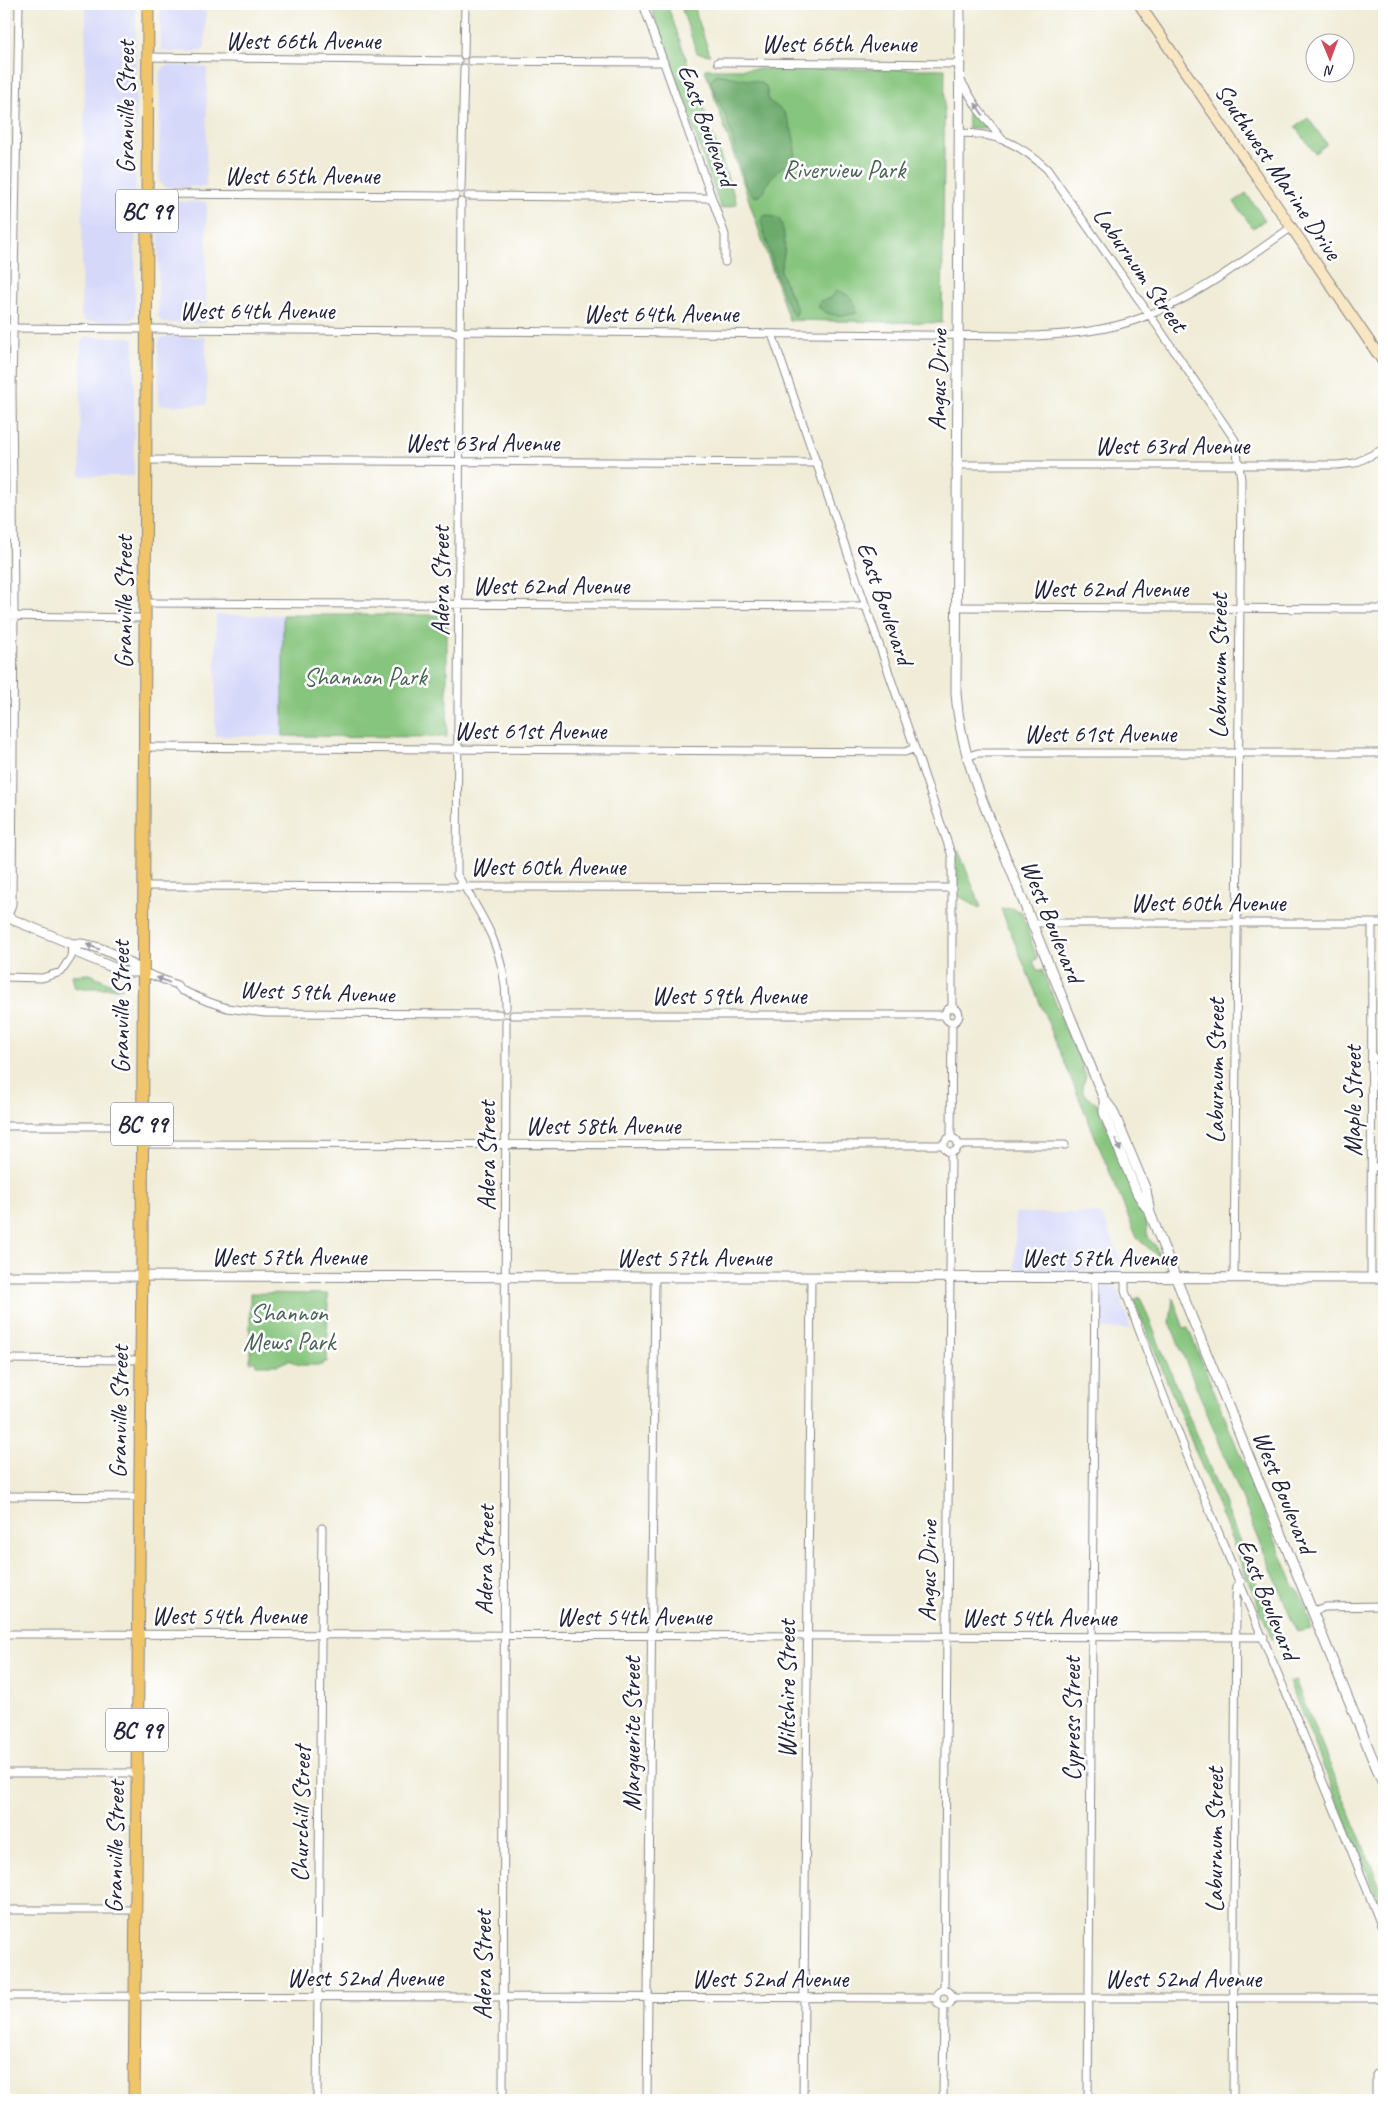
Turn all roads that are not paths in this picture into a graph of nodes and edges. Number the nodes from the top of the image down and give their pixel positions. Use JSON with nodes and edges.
{"nodes":[{"id":1,"x":19,"y":4,"type":"edge"},
{"id":2,"x":148,"y":4,"type":"edge"},
{"id":3,"x":465,"y":4,"type":"edge"},
{"id":4,"x":643,"y":4,"type":"edge"},
{"id":5,"x":960,"y":4,"type":"edge"},
{"id":6,"x":1139,"y":4,"type":"edge"},
{"id":7,"x":464,"y":55,"type":"junction"},
{"id":8,"x":148,"y":57,"type":"junction"},
{"id":9,"x":458,"y":61,"type":"junction"},
{"id":10,"x":471,"y":61,"type":"junction"},
{"id":11,"x":664,"y":62,"type":"junction"},
{"id":12,"x":718,"y":62,"type":"dead end"},
{"id":13,"x":960,"y":64,"type":"junction"},
{"id":14,"x":464,"y":68,"type":"junction"},
{"id":15,"x":960,"y":78,"type":"junction"},
{"id":16,"x":959,"y":133,"type":"junction"},
{"id":17,"x":1001,"y":138,"type":"junction"},
{"id":18,"x":461,"y":189,"type":"junction"},
{"id":19,"x":148,"y":194,"type":"junction"},
{"id":20,"x":455,"y":196,"type":"junction"},
{"id":21,"x":468,"y":196,"type":"junction"},
{"id":22,"x":712,"y":198,"type":"junction"},
{"id":23,"x":461,"y":202,"type":"junction"},
{"id":24,"x":1292,"y":227,"type":"junction"},
{"id":25,"x":725,"y":262,"type":"dead end"},
{"id":26,"x":1150,"y":315,"type":"junction"},
{"id":27,"x":461,"y":320,"type":"junction"},
{"id":28,"x":4,"y":328,"type":"edge"},
{"id":29,"x":13,"y":328,"type":"junction"},
{"id":30,"x":147,"y":329,"type":"junction"},
{"id":31,"x":450,"y":331,"type":"junction"},
{"id":32,"x":461,"y":331,"type":"junction"},
{"id":33,"x":772,"y":334,"type":"junction"},
{"id":34,"x":957,"y":335,"type":"junction"},
{"id":35,"x":1384,"y":363,"type":"edge"},
{"id":36,"x":1384,"y":449,"type":"edge"},
{"id":37,"x":146,"y":460,"type":"junction"},
{"id":38,"x":460,"y":462,"type":"junction"},
{"id":39,"x":817,"y":463,"type":"junction"},
{"id":40,"x":956,"y":465,"type":"junction"},
{"id":41,"x":1240,"y":465,"type":"junction"},
{"id":42,"x":145,"y":603,"type":"junction"},
{"id":43,"x":460,"y":605,"type":"junction"},
{"id":44,"x":866,"y":606,"type":"junction"},
{"id":45,"x":956,"y":607,"type":"junction"},
{"id":46,"x":1384,"y":608,"type":"edge"},
{"id":47,"x":1239,"y":609,"type":"junction"},
{"id":48,"x":4,"y":616,"type":"edge"},
{"id":49,"x":14,"y":616,"type":"junction"},
{"id":50,"x":145,"y":618,"type":"junction"},
{"id":51,"x":145,"y":747,"type":"junction"},
{"id":52,"x":915,"y":748,"type":"junction"},
{"id":53,"x":459,"y":749,"type":"junction"},
{"id":54,"x":1238,"y":753,"type":"junction"},
{"id":55,"x":1384,"y":753,"type":"edge"},
{"id":56,"x":966,"y":757,"type":"junction"},
{"id":57,"x":144,"y":886,"type":"junction"},
{"id":58,"x":464,"y":886,"type":"junction"},
{"id":59,"x":952,"y":888,"type":"junction"},
{"id":60,"x":6,"y":916,"type":"edge"},
{"id":61,"x":1236,"y":921,"type":"junction"},
{"id":62,"x":1032,"y":922,"type":"junction"},
{"id":63,"x":1372,"y":923,"type":"junction"},
{"id":64,"x":1384,"y":923,"type":"edge"},
{"id":65,"x":72,"y":944,"type":"junction"},
{"id":66,"x":143,"y":972,"type":"junction"},
{"id":67,"x":4,"y":977,"type":"edge"},
{"id":68,"x":506,"y":1008,"type":"junction"},
{"id":69,"x":952,"y":1009,"type":"junction"},
{"id":70,"x":499,"y":1014,"type":"junction"},
{"id":71,"x":512,"y":1015,"type":"junction"},
{"id":72,"x":945,"y":1015,"type":"junction"},
{"id":73,"x":506,"y":1021,"type":"junction"},
{"id":74,"x":952,"y":1022,"type":"junction"},
{"id":75,"x":1373,"y":1058,"type":"junction"},
{"id":76,"x":1384,"y":1058,"type":"edge"},
{"id":77,"x":4,"y":1126,"type":"edge"},
{"id":78,"x":142,"y":1126,"type":"junction"},
{"id":79,"x":951,"y":1137,"type":"junction"},
{"id":80,"x":142,"y":1144,"type":"junction"},
{"id":81,"x":506,"y":1145,"type":"junction"},
{"id":82,"x":944,"y":1145,"type":"junction"},
{"id":83,"x":959,"y":1145,"type":"junction"},
{"id":84,"x":1065,"y":1145,"type":"dead end"},
{"id":85,"x":951,"y":1152,"type":"junction"},
{"id":86,"x":1372,"y":1167,"type":"junction"},
{"id":87,"x":1384,"y":1167,"type":"edge"},
{"id":88,"x":4,"y":1276,"type":"edge"},
{"id":89,"x":142,"y":1276,"type":"junction"},
{"id":90,"x":506,"y":1277,"type":"junction"},
{"id":91,"x":655,"y":1277,"type":"junction"},
{"id":92,"x":811,"y":1277,"type":"junction"},
{"id":93,"x":950,"y":1277,"type":"junction"},
{"id":94,"x":1175,"y":1277,"type":"junction"},
{"id":95,"x":1095,"y":1278,"type":"junction"},
{"id":96,"x":1125,"y":1278,"type":"junction"},
{"id":97,"x":1234,"y":1278,"type":"junction"},
{"id":98,"x":1371,"y":1278,"type":"junction"},
{"id":99,"x":1384,"y":1278,"type":"edge"},
{"id":100,"x":4,"y":1359,"type":"edge"},
{"id":101,"x":141,"y":1360,"type":"junction"},
{"id":102,"x":4,"y":1496,"type":"edge"},
{"id":103,"x":139,"y":1497,"type":"junction"},
{"id":104,"x":322,"y":1528,"type":"dead end"},
{"id":105,"x":1241,"y":1581,"type":"junction"},
{"id":106,"x":1384,"y":1606,"type":"edge"},
{"id":107,"x":1313,"y":1611,"type":"junction"},
{"id":108,"x":4,"y":1634,"type":"edge"},
{"id":109,"x":138,"y":1634,"type":"junction"},
{"id":110,"x":322,"y":1635,"type":"junction"},
{"id":111,"x":503,"y":1636,"type":"junction"},
{"id":112,"x":652,"y":1636,"type":"junction"},
{"id":113,"x":807,"y":1636,"type":"junction"},
{"id":114,"x":947,"y":1637,"type":"junction"},
{"id":115,"x":1091,"y":1637,"type":"junction"},
{"id":116,"x":1236,"y":1637,"type":"junction"},
{"id":117,"x":1264,"y":1637,"type":"junction"},
{"id":118,"x":4,"y":1773,"type":"edge"},
{"id":119,"x":137,"y":1773,"type":"junction"},
{"id":120,"x":1384,"y":1785,"type":"edge"},
{"id":121,"x":4,"y":1910,"type":"edge"},
{"id":122,"x":136,"y":1910,"type":"junction"},
{"id":123,"x":1384,"y":1933,"type":"edge"},
{"id":124,"x":944,"y":1990,"type":"junction"},
{"id":125,"x":4,"y":1996,"type":"edge"},
{"id":126,"x":135,"y":1996,"type":"junction"},
{"id":127,"x":318,"y":1997,"type":"junction"},
{"id":128,"x":502,"y":1997,"type":"junction"},
{"id":129,"x":649,"y":1997,"type":"junction"},
{"id":130,"x":936,"y":1998,"type":"junction"},
{"id":131,"x":952,"y":1998,"type":"junction"},
{"id":132,"x":1088,"y":1998,"type":"junction"},
{"id":133,"x":1233,"y":1998,"type":"junction"},
{"id":134,"x":1384,"y":1998,"type":"edge"},
{"id":135,"x":805,"y":1999,"type":"junction"},
{"id":136,"x":944,"y":2006,"type":"junction"},
{"id":137,"x":1384,"y":2067,"type":"edge"},
{"id":138,"x":134,"y":2100,"type":"edge"},
{"id":139,"x":317,"y":2100,"type":"edge"},
{"id":140,"x":503,"y":2100,"type":"edge"},
{"id":141,"x":647,"y":2100,"type":"edge"},
{"id":142,"x":804,"y":2100,"type":"edge"},
{"id":143,"x":943,"y":2100,"type":"edge"},
{"id":144,"x":1088,"y":2100,"type":"edge"},
{"id":145,"x":1233,"y":2100,"type":"edge"},
{"id":146,"x":1376,"y":2100,"type":"edge"}],
"edges":[{"from":1,"to":29,"type":"street"},
{"from":2,"to":8,"type":"highway","name":"Granville Street","number":"BC 99"},
{"from":3,"to":7,"type":"street"},
{"from":4,"to":11,"type":"street","name":"East Boulevard"},
{"from":5,"to":13,"type":"street","name":"Angus Drive"},
{"from":6,"to":24,"type":"main road","name":"Southwest Marine Drive"},
{"from":7,"to":9,"type":"street"},
{"from":7,"to":10,"type":"street"},
{"from":8,"to":9,"type":"street","name":"West 66th Avenue"},
{"from":8,"to":19,"type":"highway","name":"Granville Street","number":"BC 99"},
{"from":9,"to":14,"type":"street"},
{"from":10,"to":11,"type":"street"},
{"from":10,"to":14,"type":"street"},
{"from":11,"to":22,"type":"street","name":"East Boulevard"},
{"from":12,"to":13,"type":"street","name":"West 66th Avenue"},
{"from":13,"to":15,"type":"street","name":"Angus Drive"},
{"from":14,"to":18,"type":"street"},
{"from":15,"to":16,"type":"street","name":"Angus Drive"},
{"from":17,"to":15,"type":"street","name":"Laburnum Street","one_way":true},
{"from":16,"to":17,"type":"street","name":"Laburnum Street"},
{"from":16,"to":34,"type":"street","name":"Angus Drive"},
{"from":17,"to":26,"type":"street","name":"Laburnum Street"},
{"from":18,"to":20,"type":"street"},
{"from":18,"to":21,"type":"street"},
{"from":19,"to":20,"type":"street","name":"West 65th Avenue"},
{"from":19,"to":30,"type":"highway","name":"Granville Street","number":"BC 99"},
{"from":20,"to":23,"type":"street"},
{"from":21,"to":22,"type":"street"},
{"from":21,"to":23,"type":"street"},
{"from":22,"to":25,"type":"street","name":"East Boulevard"},
{"from":23,"to":27,"type":"street","name":"Adera Street"},
{"from":24,"to":26,"type":"street","name":"West 64th Avenue"},
{"from":24,"to":35,"type":"main road","name":"Southwest Marine Drive"},
{"from":26,"to":34,"type":"street","name":"West 64th Avenue"},
{"from":26,"to":41,"type":"street","name":"Laburnum Street"},
{"from":27,"to":31,"type":"street"},
{"from":27,"to":32,"type":"street","name":"Adera Street"},
{"from":28,"to":29,"type":"street","name":"West 64th Avenue"},
{"from":29,"to":30,"type":"street","name":"West 64th Avenue"},
{"from":29,"to":49,"type":"street"},
{"from":30,"to":31,"type":"street","name":"West 64th Avenue"},
{"from":30,"to":37,"type":"highway","name":"Granville Street","number":"BC 99"},
{"from":31,"to":32,"type":"street","name":"West 64th Avenue"},
{"from":32,"to":33,"type":"street","name":"West 64th Avenue"},
{"from":32,"to":38,"type":"street","name":"Adera Street"},
{"from":33,"to":34,"type":"street","name":"West 64th Avenue"},
{"from":33,"to":39,"type":"street","name":"East Boulevard"},
{"from":34,"to":40,"type":"street","name":"Angus Drive"},
{"from":36,"to":41,"type":"street","name":"West 63rd Avenue"},
{"from":37,"to":38,"type":"street","name":"West 63rd Avenue"},
{"from":37,"to":42,"type":"highway","name":"Granville Street","number":"BC 99"},
{"from":38,"to":39,"type":"street","name":"West 63rd Avenue"},
{"from":38,"to":43,"type":"street","name":"Adera Street"},
{"from":39,"to":44,"type":"street","name":"East Boulevard"},
{"from":40,"to":41,"type":"street","name":"West 63rd Avenue"},
{"from":40,"to":45,"type":"street","name":"Angus Drive"},
{"from":41,"to":47,"type":"street","name":"Laburnum Street"},
{"from":42,"to":43,"type":"street","name":"West 62nd Avenue"},
{"from":42,"to":50,"type":"highway","name":"Granville Street","number":"BC 99"},
{"from":43,"to":44,"type":"street","name":"West 62nd Avenue"},
{"from":43,"to":53,"type":"street","name":"Adera Street"},
{"from":44,"to":52,"type":"street","name":"East Boulevard"},
{"from":45,"to":47,"type":"street","name":"West 62nd Avenue"},
{"from":45,"to":56,"type":"street","name":"Angus Drive"},
{"from":46,"to":47,"type":"street","name":"West 62nd Avenue"},
{"from":47,"to":54,"type":"street","name":"Laburnum Street"},
{"from":48,"to":49,"type":"street"},
{"from":49,"to":50,"type":"street"},
{"from":49,"to":60,"type":"street"},
{"from":50,"to":51,"type":"highway","name":"Granville Street","number":"BC 99"},
{"from":51,"to":53,"type":"street","name":"West 61st Avenue"},
{"from":51,"to":57,"type":"highway","name":"Granville Street","number":"BC 99"},
{"from":52,"to":53,"type":"street","name":"West 61st Avenue"},
{"from":52,"to":59,"type":"street","name":"East Boulevard"},
{"from":53,"to":58,"type":"street","name":"Adera Street"},
{"from":54,"to":55,"type":"street","name":"West 61st Avenue"},
{"from":54,"to":56,"type":"street","name":"West 61st Avenue"},
{"from":54,"to":61,"type":"street","name":"Laburnum Street"},
{"from":56,"to":62,"type":"street","name":"West Boulevard"},
{"from":57,"to":58,"type":"street","name":"West 60th Avenue"},
{"from":57,"to":66,"type":"highway","name":"Granville Street","number":"BC 99"},
{"from":58,"to":59,"type":"street","name":"West 60th Avenue"},
{"from":58,"to":68,"type":"street","name":"Adera Street"},
{"from":59,"to":69,"type":"street"},
{"from":60,"to":65,"type":"street"},
{"from":61,"to":62,"type":"street","name":"West 60th Avenue"},
{"from":61,"to":63,"type":"street","name":"West 60th Avenue"},
{"from":61,"to":97,"type":"street","name":"Laburnum Street"},
{"from":62,"to":94,"type":"street","name":"West Boulevard"},
{"from":63,"to":64,"type":"street","name":"West 60th Avenue"},
{"from":63,"to":75,"type":"street","name":"Maple Street"},
{"from":65,"to":66,"type":"street"},
{"from":65,"to":67,"type":"street"},
{"from":70,"to":66,"type":"street","name":"West 59th Avenue","one_way":true},
{"from":66,"to":78,"type":"highway","name":"Granville Street","number":"BC 99"},
{"from":68,"to":70,"type":"street"},
{"from":68,"to":71,"type":"street"},
{"from":69,"to":72,"type":"street"},
{"from":69,"to":74,"type":"street"},
{"from":70,"to":73,"type":"street"},
{"from":71,"to":72,"type":"street","name":"West 59th Avenue"},
{"from":71,"to":73,"type":"street"},
{"from":72,"to":74,"type":"street"},
{"from":73,"to":81,"type":"street","name":"Adera Street"},
{"from":74,"to":79,"type":"street"},
{"from":75,"to":76,"type":"street"},
{"from":75,"to":86,"type":"street","name":"Maple Street"},
{"from":77,"to":78,"type":"street"},
{"from":78,"to":80,"type":"highway","name":"Granville Street","number":"BC 99"},
{"from":79,"to":82,"type":"street"},
{"from":79,"to":83,"type":"street"},
{"from":80,"to":81,"type":"street","name":"West 58th Avenue"},
{"from":80,"to":89,"type":"highway","name":"Granville Street","number":"BC 99"},
{"from":81,"to":82,"type":"street","name":"West 58th Avenue"},
{"from":81,"to":90,"type":"street","name":"Adera Street"},
{"from":82,"to":85,"type":"street"},
{"from":83,"to":84,"type":"street"},
{"from":83,"to":85,"type":"street"},
{"from":85,"to":93,"type":"street","name":"Angus Drive"},
{"from":86,"to":87,"type":"street"},
{"from":86,"to":98,"type":"street","name":"Maple Street"},
{"from":88,"to":89,"type":"street","name":"West 57th Avenue"},
{"from":89,"to":90,"type":"street","name":"West 57th Avenue"},
{"from":89,"to":101,"type":"highway","name":"Granville Street","number":"BC 99"},
{"from":90,"to":91,"type":"street","name":"West 57th Avenue"},
{"from":90,"to":111,"type":"street","name":"Adera Street"},
{"from":91,"to":92,"type":"street","name":"West 57th Avenue"},
{"from":91,"to":112,"type":"street","name":"Marguerite Street"},
{"from":92,"to":93,"type":"street","name":"West 57th Avenue"},
{"from":92,"to":113,"type":"street","name":"Wiltshire Street"},
{"from":93,"to":95,"type":"street","name":"West 57th Avenue"},
{"from":93,"to":114,"type":"street","name":"Angus Drive"},
{"from":94,"to":96,"type":"street","name":"West 57th Avenue"},
{"from":94,"to":97,"type":"street","name":"West 57th Avenue"},
{"from":94,"to":107,"type":"street","name":"West Boulevard"},
{"from":95,"to":96,"type":"street","name":"West 57th Avenue"},
{"from":95,"to":115,"type":"street","name":"Cypress Street"},
{"from":96,"to":105,"type":"street","name":"East Boulevard"},
{"from":97,"to":98,"type":"street","name":"West 57th Avenue"},
{"from":98,"to":99,"type":"street","name":"West 57th Avenue"},
{"from":100,"to":101,"type":"street"},
{"from":101,"to":103,"type":"highway","name":"Granville Street","number":"BC 99"},
{"from":102,"to":103,"type":"street"},
{"from":103,"to":109,"type":"highway","name":"Granville Street","number":"BC 99"},
{"from":104,"to":110,"type":"street","name":"Churchill Street"},
{"from":105,"to":116,"type":"street","name":"Laburnum Street"},
{"from":105,"to":117,"type":"street","name":"East Boulevard"},
{"from":106,"to":107,"type":"street"},
{"from":107,"to":120,"type":"street","name":"West Boulevard"},
{"from":108,"to":109,"type":"street","name":"West 54th Avenue"},
{"from":109,"to":110,"type":"street","name":"West 54th Avenue"},
{"from":109,"to":119,"type":"highway","name":"Granville Street","number":"BC 99"},
{"from":110,"to":111,"type":"street","name":"West 54th Avenue"},
{"from":110,"to":127,"type":"street","name":"Churchill Street"},
{"from":111,"to":112,"type":"street","name":"West 54th Avenue"},
{"from":111,"to":128,"type":"street","name":"Adera Street"},
{"from":112,"to":113,"type":"street","name":"West 54th Avenue"},
{"from":112,"to":129,"type":"street","name":"Marguerite Street"},
{"from":113,"to":114,"type":"street","name":"West 54th Avenue"},
{"from":113,"to":135,"type":"street","name":"Wiltshire Street"},
{"from":114,"to":115,"type":"street","name":"West 54th Avenue"},
{"from":114,"to":124,"type":"street","name":"Angus Drive"},
{"from":115,"to":116,"type":"street","name":"West 54th Avenue"},
{"from":115,"to":132,"type":"street","name":"Cypress Street"},
{"from":116,"to":117,"type":"street","name":"West 54th Avenue"},
{"from":116,"to":133,"type":"street","name":"Laburnum Street"},
{"from":117,"to":123,"type":"street","name":"East Boulevard"},
{"from":118,"to":119,"type":"street"},
{"from":119,"to":122,"type":"highway","name":"Granville Street","number":"BC 99"},
{"from":121,"to":122,"type":"street"},
{"from":122,"to":126,"type":"highway","name":"Granville Street","number":"BC 99"},
{"from":124,"to":130,"type":"street"},
{"from":124,"to":131,"type":"street"},
{"from":125,"to":126,"type":"street","name":"West 52nd Avenue"},
{"from":126,"to":127,"type":"street","name":"West 52nd Avenue"},
{"from":126,"to":138,"type":"highway","name":"Granville Street","number":"BC 99"},
{"from":127,"to":128,"type":"street","name":"West 52nd Avenue"},
{"from":127,"to":139,"type":"street","name":"Churchill Street"},
{"from":128,"to":129,"type":"street","name":"West 52nd Avenue"},
{"from":128,"to":140,"type":"street","name":"Adera Street"},
{"from":129,"to":135,"type":"street","name":"West 52nd Avenue"},
{"from":129,"to":141,"type":"street","name":"Marguerite Street"},
{"from":130,"to":135,"type":"street","name":"West 52nd Avenue"},
{"from":130,"to":136,"type":"street"},
{"from":131,"to":132,"type":"street","name":"West 52nd Avenue"},
{"from":131,"to":136,"type":"street"},
{"from":132,"to":133,"type":"street","name":"West 52nd Avenue"},
{"from":132,"to":144,"type":"street","name":"Cypress Street"},
{"from":133,"to":134,"type":"street","name":"West 52nd Avenue"},
{"from":133,"to":145,"type":"street","name":"Laburnum Street"},
{"from":135,"to":142,"type":"street","name":"Wiltshire Street"},
{"from":136,"to":143,"type":"street"},
{"from":137,"to":146,"type":"street"}]}
